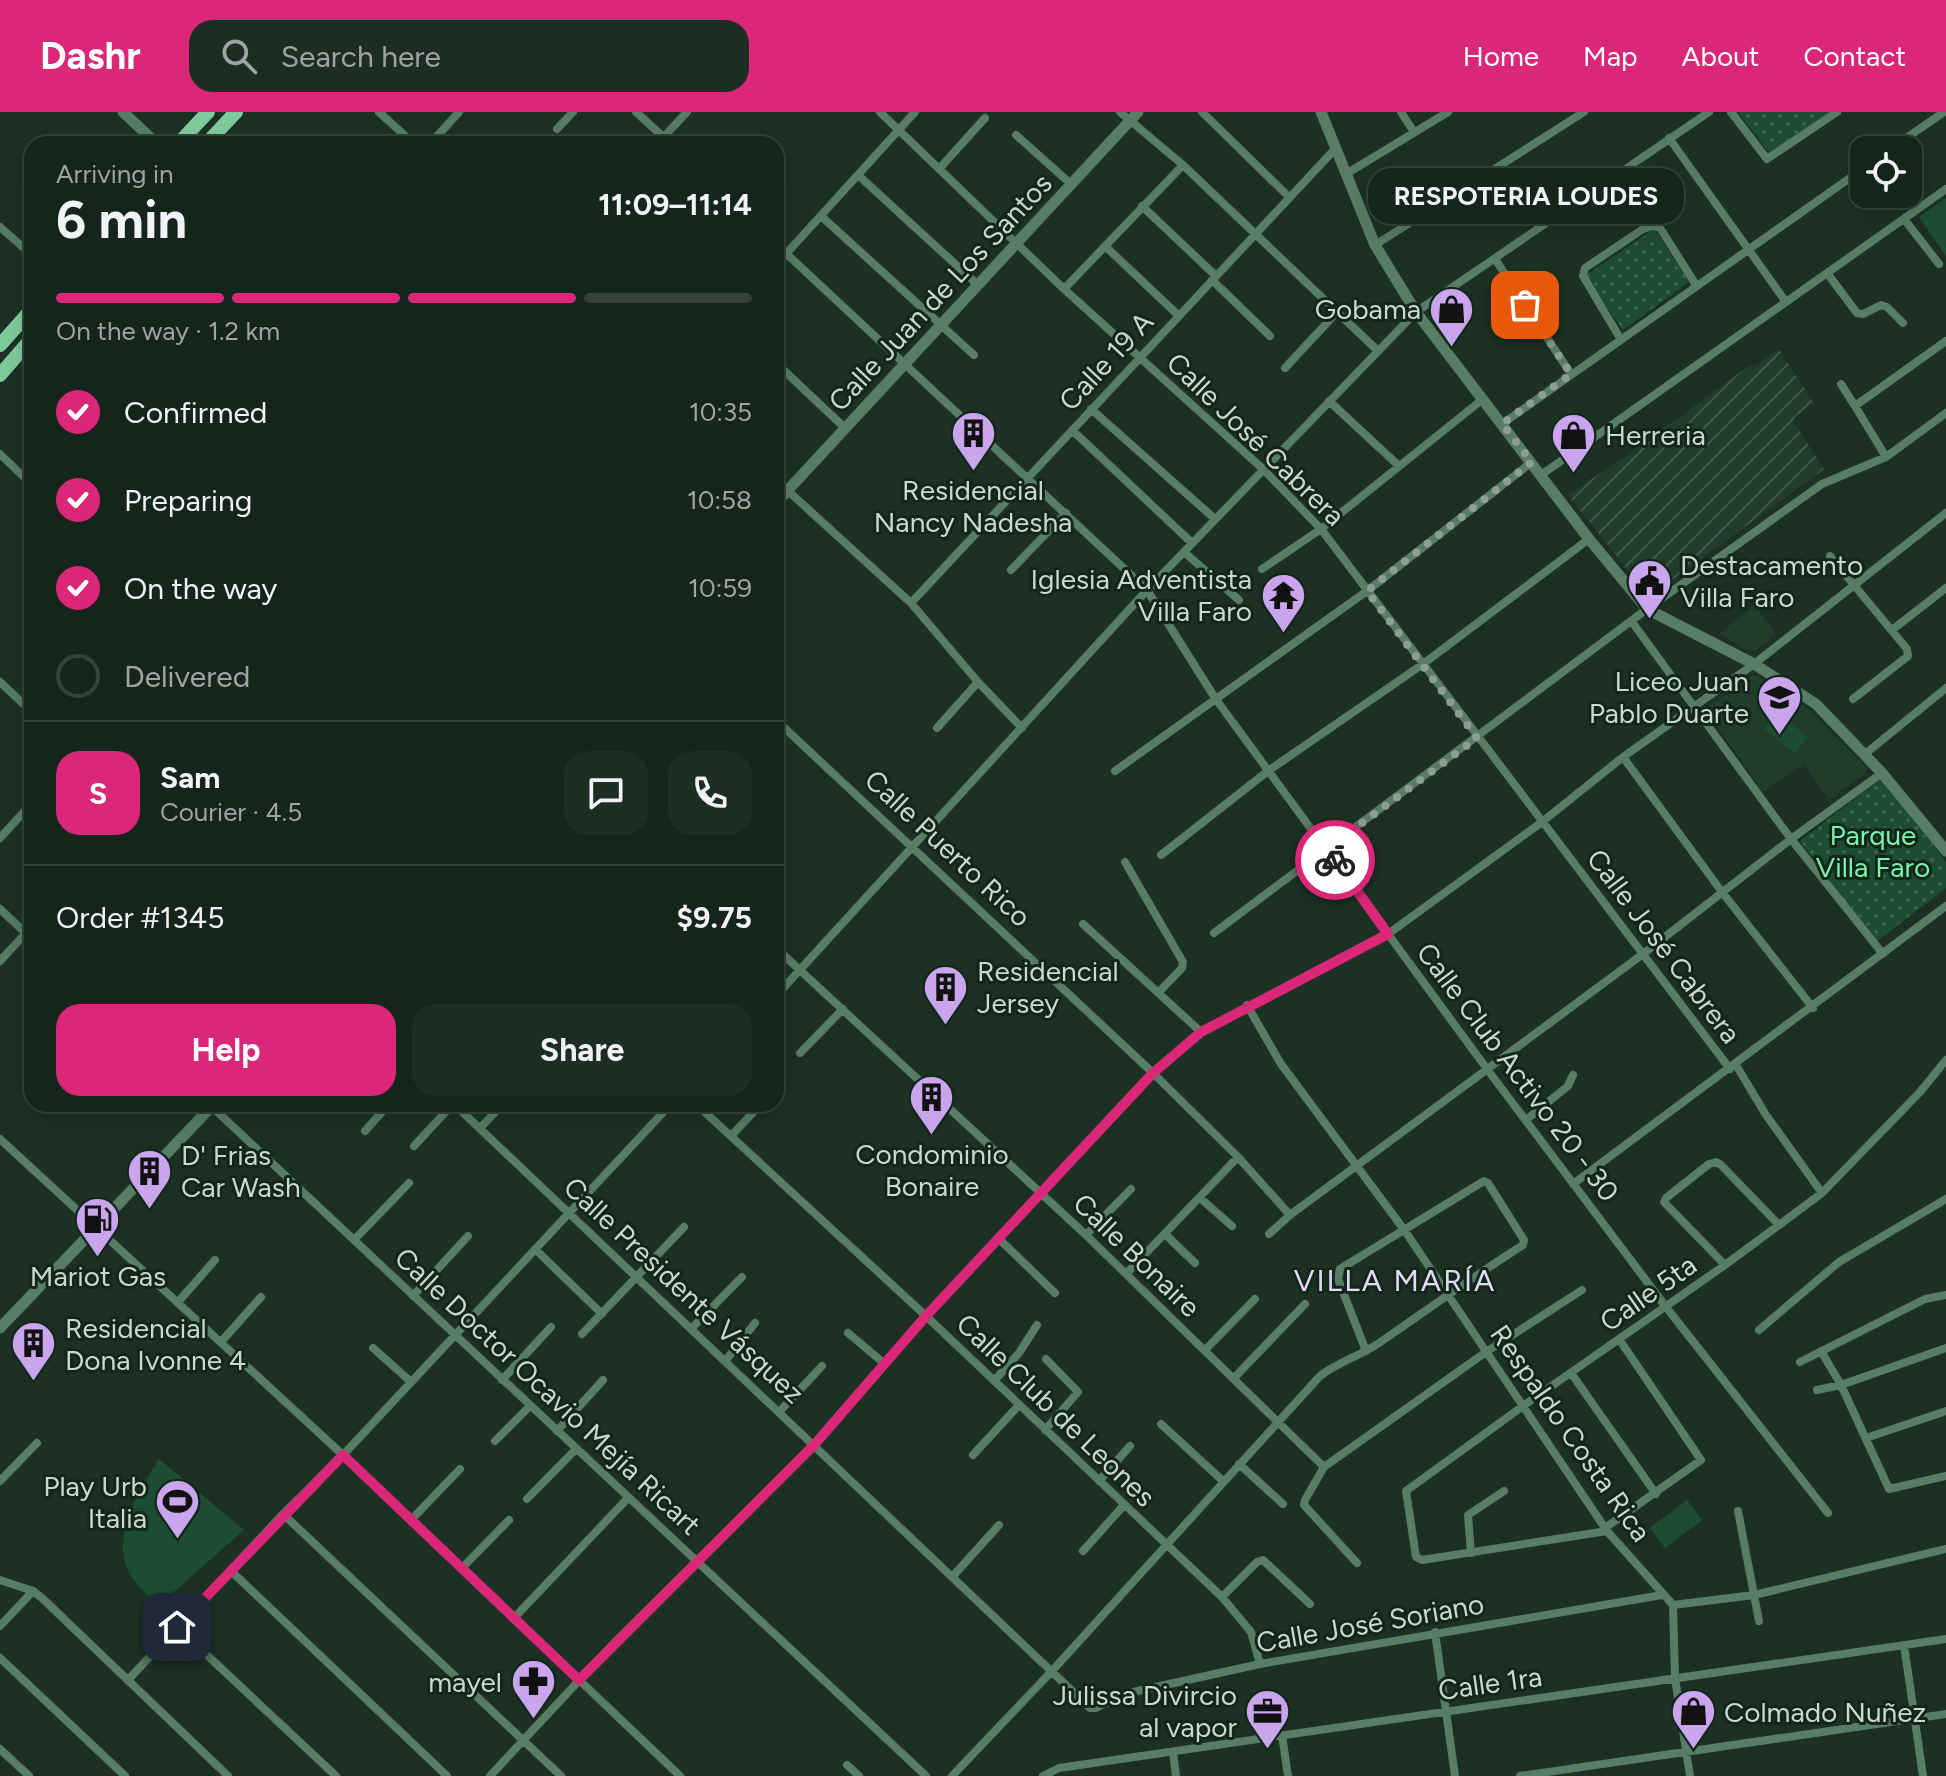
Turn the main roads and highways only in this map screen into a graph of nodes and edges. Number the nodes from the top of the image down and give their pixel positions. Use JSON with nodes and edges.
{"nodes":[{"id":1,"x":208,"y":112,"type":"edge"},
{"id":2,"x":236,"y":112,"type":"edge"},
{"id":3,"x":186,"y":136,"type":"edge"},
{"id":4,"x":214,"y":136,"type":"edge"},
{"id":5,"x":24,"y":318,"type":"edge"},
{"id":6,"x":0,"y":345,"type":"edge"},
{"id":7,"x":24,"y":347,"type":"edge"},
{"id":8,"x":0,"y":375,"type":"edge"}],
"edges":[{"from":1,"to":3,"type":"main road"},
{"from":2,"to":4,"type":"main road"},
{"from":5,"to":6,"type":"main road"},
{"from":7,"to":8,"type":"main road"}]}
